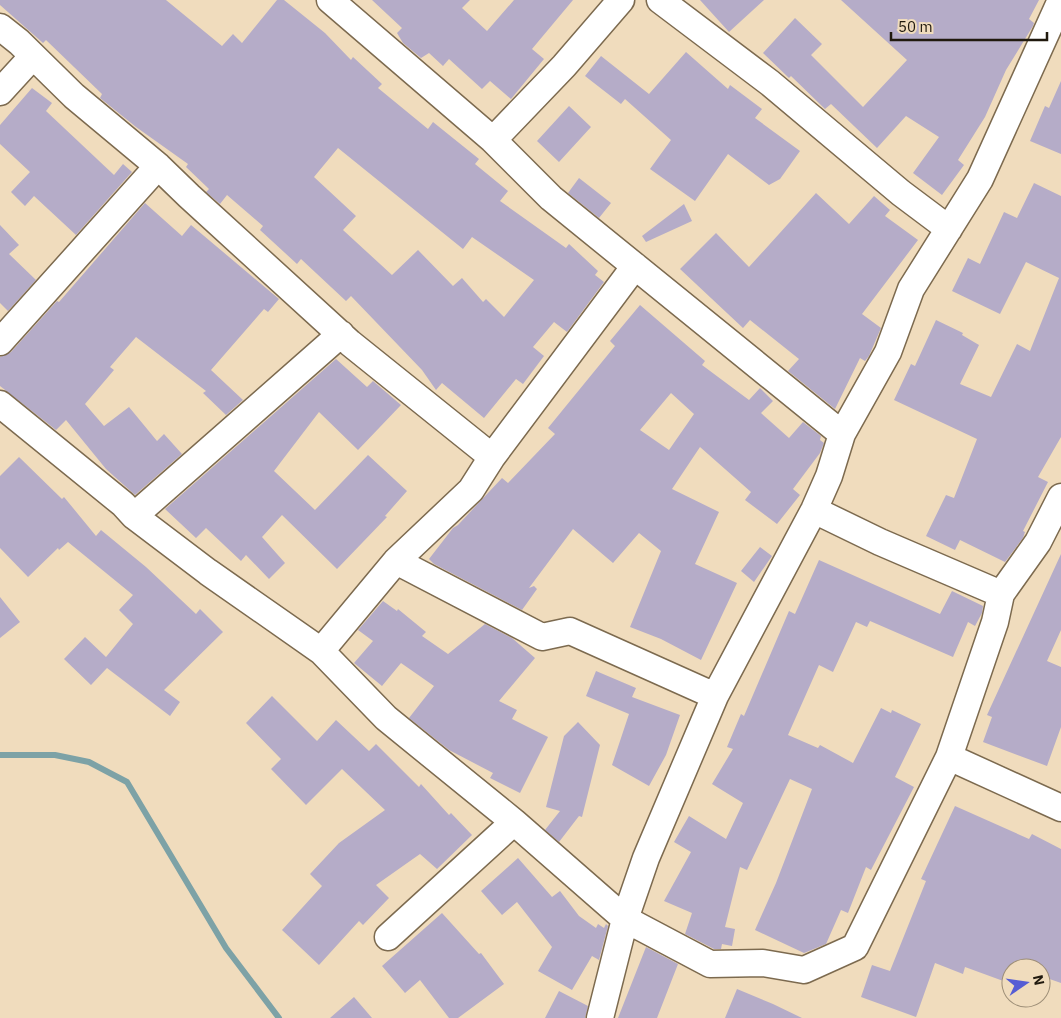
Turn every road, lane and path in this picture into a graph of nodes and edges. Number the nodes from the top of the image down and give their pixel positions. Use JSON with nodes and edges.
{"nodes":[{"id":1,"x":330,"y":0,"type":"edge"},
{"id":2,"x":621,"y":0,"type":"edge"},
{"id":3,"x":660,"y":0,"type":"edge"},
{"id":4,"x":1061,"y":0,"type":"edge"},
{"id":5,"x":0,"y":27,"type":"edge"},
{"id":6,"x":33,"y":56,"type":"junction"},
{"id":7,"x":0,"y":92,"type":"edge"},
{"id":8,"x":493,"y":140,"type":"junction"},
{"id":9,"x":158,"y":166,"type":"junction"},
{"id":10,"x":949,"y":229,"type":"junction"},
{"id":11,"x":635,"y":266,"type":"junction"},
{"id":12,"x":341,"y":334,"type":"junction"},
{"id":13,"x":0,"y":342,"type":"edge"},
{"id":14,"x":0,"y":404,"type":"edge"},
{"id":15,"x":842,"y":434,"type":"junction"},
{"id":16,"x":492,"y":457,"type":"junction"},
{"id":17,"x":1061,"y":497,"type":"edge"},
{"id":18,"x":814,"y":510,"type":"junction"},
{"id":19,"x":134,"y":516,"type":"junction"},
{"id":20,"x":396,"y":561,"type":"junction"},
{"id":21,"x":1001,"y":594,"type":"junction"},
{"id":22,"x":322,"y":651,"type":"junction"},
{"id":23,"x":715,"y":696,"type":"junction"},
{"id":24,"x":950,"y":757,"type":"junction"},
{"id":25,"x":1061,"y":808,"type":"edge"},
{"id":26,"x":514,"y":822,"type":"junction"},
{"id":27,"x":625,"y":919,"type":"junction"},
{"id":28,"x":388,"y":937,"type":"dead end"},
{"id":29,"x":600,"y":1018,"type":"edge"}],
"edges":[{"from":1,"to":8,"type":"street"},
{"from":2,"to":8,"type":"street"},
{"from":3,"to":10,"type":"street"},
{"from":4,"to":10,"type":"street"},
{"from":5,"to":6,"type":"street"},
{"from":6,"to":7,"type":"street"},
{"from":6,"to":9,"type":"street"},
{"from":8,"to":11,"type":"street"},
{"from":9,"to":12,"type":"street"},
{"from":9,"to":13,"type":"street"},
{"from":10,"to":15,"type":"street"},
{"from":11,"to":15,"type":"street"},
{"from":11,"to":16,"type":"street"},
{"from":12,"to":16,"type":"street"},
{"from":12,"to":19,"type":"street"},
{"from":14,"to":19,"type":"street"},
{"from":15,"to":18,"type":"street"},
{"from":16,"to":20,"type":"street"},
{"from":17,"to":21,"type":"street"},
{"from":18,"to":21,"type":"street"},
{"from":18,"to":23,"type":"street"},
{"from":19,"to":22,"type":"street"},
{"from":20,"to":22,"type":"street"},
{"from":20,"to":23,"type":"street"},
{"from":21,"to":24,"type":"street"},
{"from":22,"to":26,"type":"street"},
{"from":23,"to":27,"type":"street"},
{"from":24,"to":25,"type":"street"},
{"from":24,"to":27,"type":"street"},
{"from":26,"to":27,"type":"street"},
{"from":26,"to":28,"type":"street"},
{"from":27,"to":29,"type":"street"}]}
